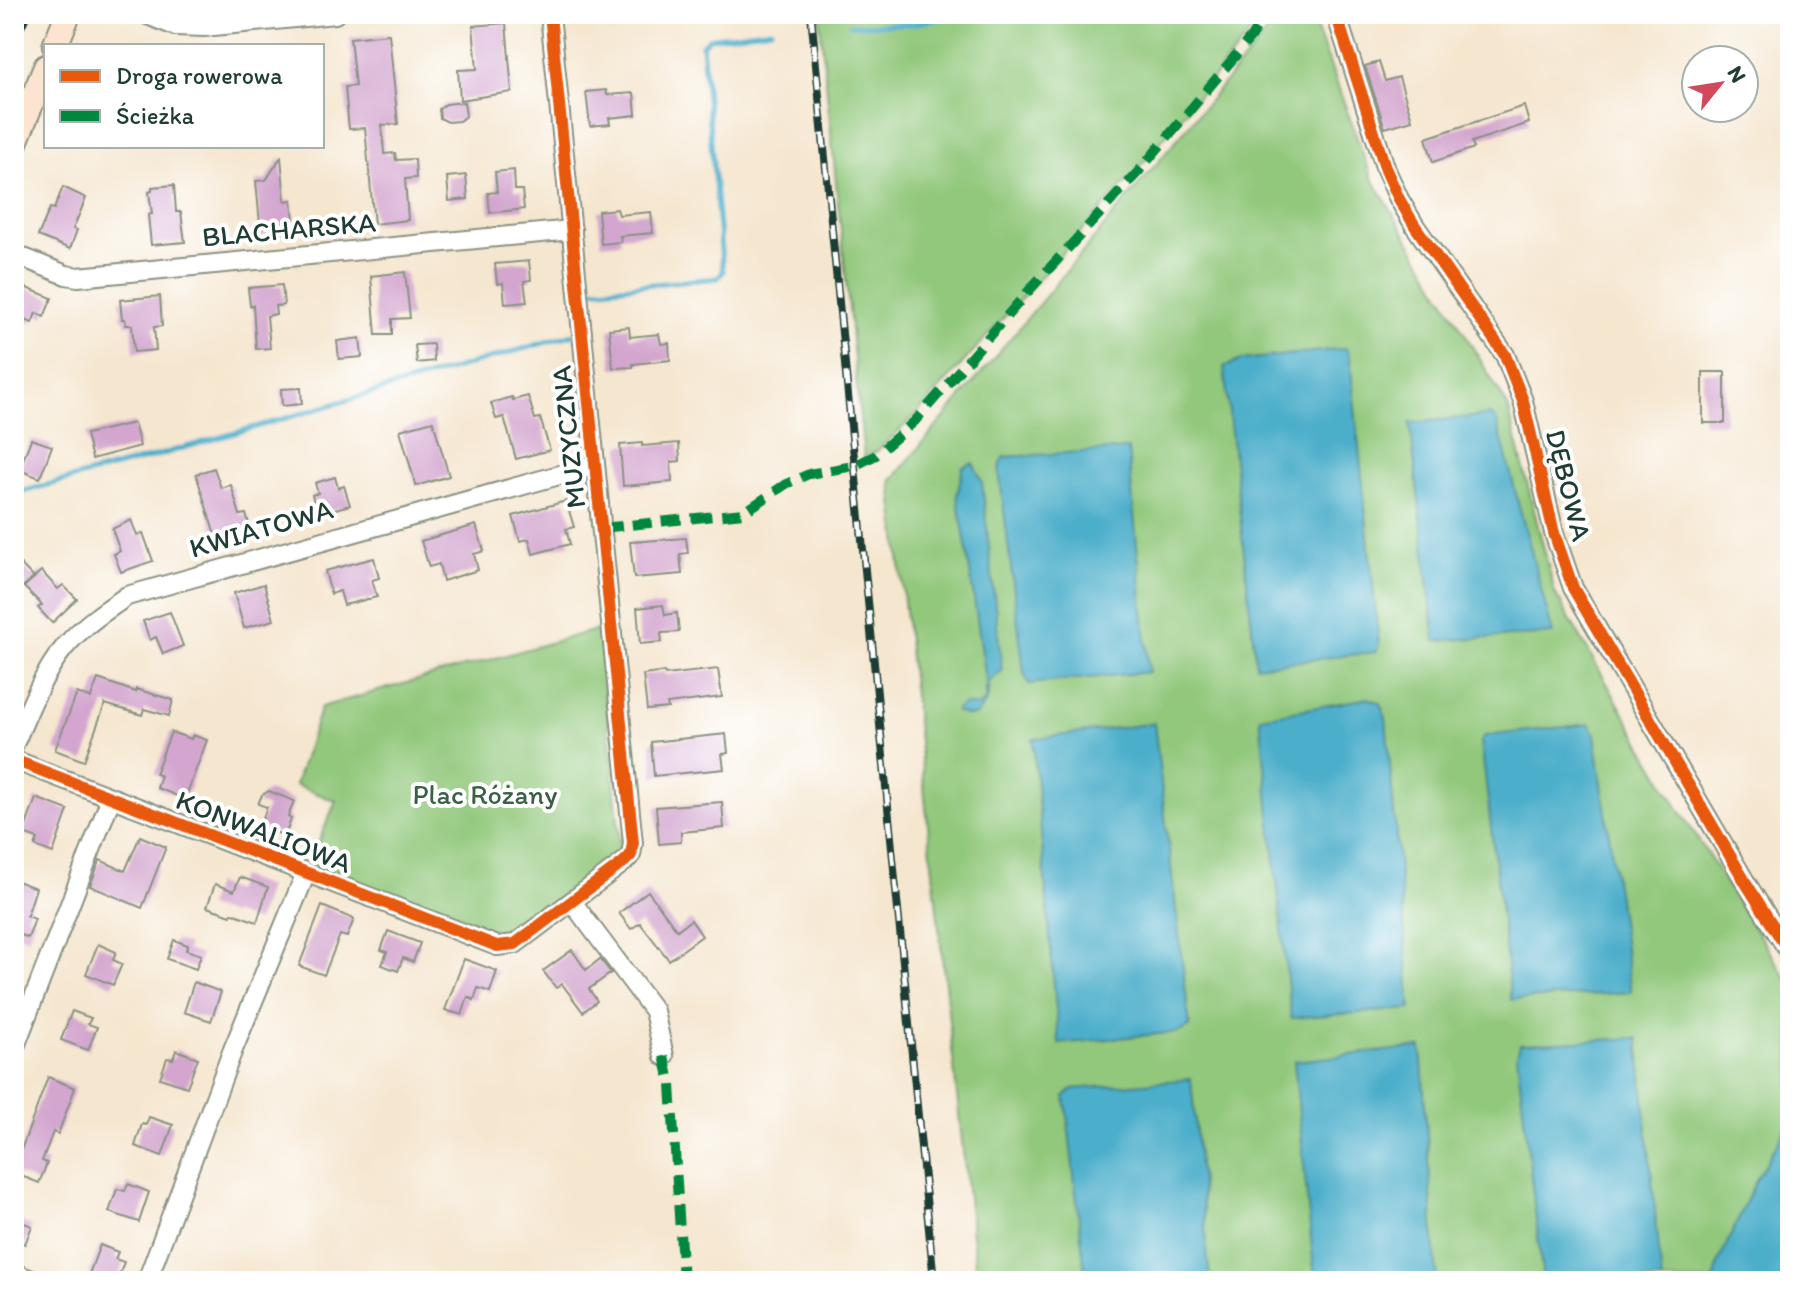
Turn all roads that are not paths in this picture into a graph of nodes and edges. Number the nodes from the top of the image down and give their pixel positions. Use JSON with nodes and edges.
{"nodes":[{"id":1,"x":68,"y":14,"type":"edge"},
{"id":2,"x":145,"y":14,"type":"edge"},
{"id":3,"x":335,"y":14,"type":"edge"},
{"id":4,"x":550,"y":14,"type":"edge"},
{"id":5,"x":1336,"y":14,"type":"edge"},
{"id":6,"x":56,"y":44,"type":"edge"},
{"id":7,"x":44,"y":72,"type":"edge"},
{"id":8,"x":14,"y":145,"type":"edge"},
{"id":9,"x":572,"y":230,"type":"junction"},
{"id":10,"x":14,"y":254,"type":"edge"},
{"id":11,"x":595,"y":465,"type":"junction"},
{"id":12,"x":14,"y":744,"type":"edge"},
{"id":13,"x":14,"y":760,"type":"edge"},
{"id":14,"x":111,"y":798,"type":"junction"},
{"id":15,"x":306,"y":873,"type":"junction"},
{"id":16,"x":573,"y":903,"type":"junction"},
{"id":17,"x":1790,"y":953,"type":"edge"},
{"id":18,"x":14,"y":1049,"type":"edge"},
{"id":19,"x":664,"y":1056,"type":"dead end"},
{"id":20,"x":14,"y":1273,"type":"edge"},
{"id":21,"x":34,"y":1281,"type":"edge"},
{"id":22,"x":147,"y":1281,"type":"edge"}],
"edges":[{"from":1,"to":6,"type":"street"},
{"from":2,"to":3,"type":"street"},
{"from":4,"to":9,"type":"street","name":"MUZYCZNA"},
{"from":5,"to":17,"type":"street","name":"DĘBOWA"},
{"from":7,"to":8,"type":"street"},
{"from":9,"to":10,"type":"street","name":"BLACHARSKA"},
{"from":9,"to":11,"type":"street","name":"MUZYCZNA"},
{"from":11,"to":12,"type":"street","name":"KWIATOWA"},
{"from":11,"to":16,"type":"street","name":"MUZYCZNA"},
{"from":13,"to":14,"type":"street","name":"KONWALIOWA"},
{"from":14,"to":15,"type":"street","name":"KONWALIOWA"},
{"from":14,"to":18,"type":"street"},
{"from":15,"to":16,"type":"street","name":"KONWALIOWA"},
{"from":15,"to":22,"type":"street"},
{"from":16,"to":19,"type":"street"},
{"from":20,"to":21,"type":"street"}]}
